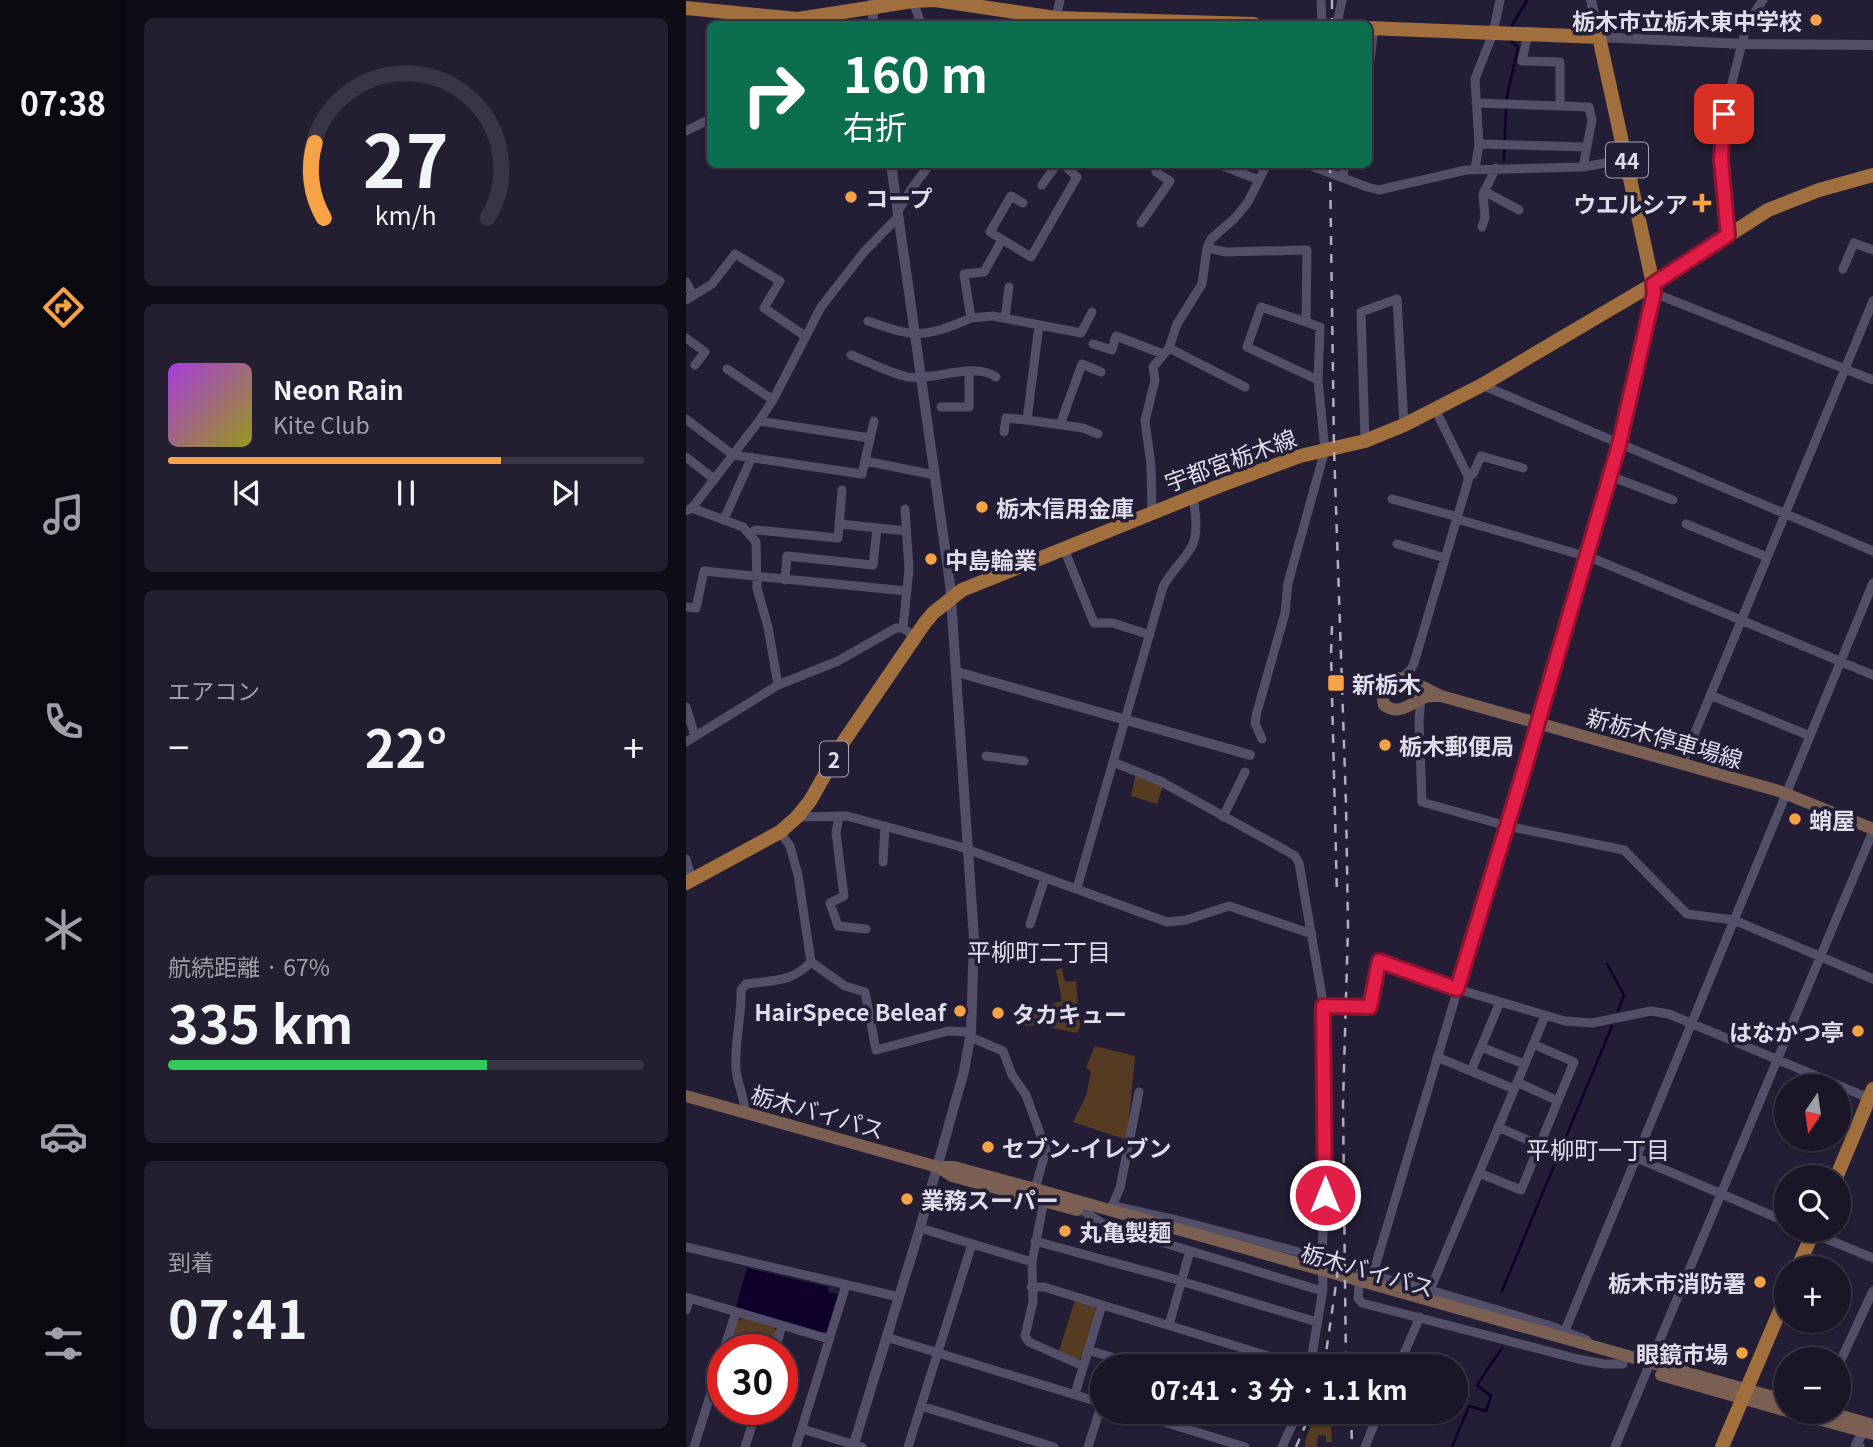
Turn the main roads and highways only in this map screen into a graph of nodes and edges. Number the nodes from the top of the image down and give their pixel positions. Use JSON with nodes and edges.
{"nodes":[{"id":1,"x":913,"y":1,"type":"edge"},
{"id":2,"x":872,"y":5,"type":"edge"},
{"id":3,"x":686,"y":8,"type":"edge"},
{"id":4,"x":1058,"y":21,"type":"edge"},
{"id":5,"x":1372,"y":28,"type":"edge"},
{"id":6,"x":1873,"y":175,"type":"edge"},
{"id":7,"x":1653,"y":288,"type":"junction"},
{"id":8,"x":1420,"y":692,"type":"junction"},
{"id":9,"x":1873,"y":830,"type":"edge"},
{"id":10,"x":689,"y":881,"type":"edge"},
{"id":11,"x":686,"y":1096,"type":"edge"},
{"id":12,"x":1872,"y":1096,"type":"edge"},
{"id":13,"x":1842,"y":1165,"type":"edge"},
{"id":14,"x":938,"y":1167,"type":"junction"},
{"id":15,"x":1083,"y":1208,"type":"junction"},
{"id":16,"x":1367,"y":1282,"type":"junction"},
{"id":17,"x":1774,"y":1324,"type":"edge"},
{"id":18,"x":1649,"y":1368,"type":"junction"},
{"id":19,"x":1744,"y":1394,"type":"junction"},
{"id":20,"x":1774,"y":1399,"type":"edge"},
{"id":21,"x":1774,"y":1406,"type":"edge"},
{"id":22,"x":1851,"y":1420,"type":"edge"},
{"id":23,"x":1851,"y":1423,"type":"edge"},
{"id":24,"x":1870,"y":1426,"type":"edge"},
{"id":25,"x":1722,"y":1447,"type":"edge"}],
"edges":[{"from":1,"to":2,"type":"main road"},
{"from":1,"to":4,"type":"main road"},
{"from":2,"to":3,"type":"main road"},
{"from":5,"to":7,"type":"main road","number":"44"},
{"from":6,"to":7,"type":"main road","name":"宇都宮栃木線","number":"2"},
{"from":7,"to":10,"type":"main road","name":"宇都宮栃木線","number":"2"},
{"from":8,"to":8,"type":"main road"},
{"from":8,"to":9,"type":"main road","name":"新栃木停車場線"},
{"from":11,"to":14,"type":"main road","name":"栃木バイパス"},
{"from":12,"to":13,"type":"main road"},
{"from":14,"to":15,"type":"main road","name":"栃木バイパス"},
{"from":14,"to":15,"type":"main road","name":"栃木バイパス"},
{"from":15,"to":16,"type":"main road","name":"栃木バイパス"},
{"from":16,"to":18,"type":"main road","name":"栃木バイパス"},
{"from":16,"to":18,"type":"main road","name":"栃木バイパス"},
{"from":17,"to":19,"type":"main road"},
{"from":18,"to":19,"type":"main road","name":"栃木バイパス"},
{"from":19,"to":20,"type":"main road","name":"栃木バイパス"},
{"from":19,"to":21,"type":"main road","name":"栃木バイパス"},
{"from":19,"to":25,"type":"main road"},
{"from":22,"to":24,"type":"main road"},
{"from":23,"to":24,"type":"main road"}]}
